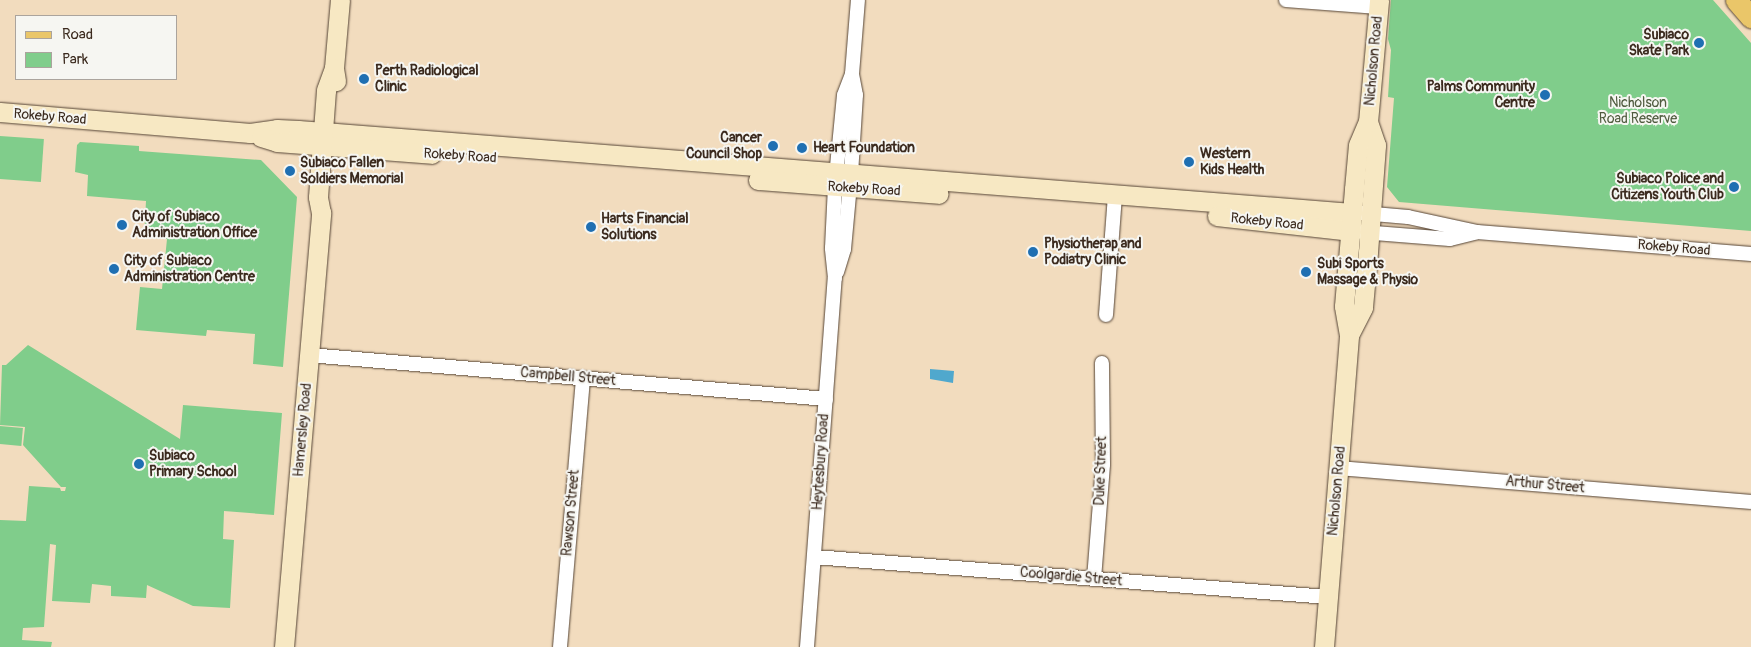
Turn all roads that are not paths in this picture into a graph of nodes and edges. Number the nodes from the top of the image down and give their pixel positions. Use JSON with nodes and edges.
{"nodes":[{"id":1,"x":340,"y":0,"type":"edge"},
{"id":2,"x":858,"y":0,"type":"edge"},
{"id":3,"x":1286,"y":0,"type":"edge"},
{"id":4,"x":1736,"y":0,"type":"edge"},
{"id":5,"x":1378,"y":4,"type":"edge"},
{"id":6,"x":1751,"y":17,"type":"edge"},
{"id":7,"x":0,"y":112,"type":"edge"},
{"id":8,"x":1368,"y":122,"type":"junction"},
{"id":9,"x":328,"y":139,"type":"junction"},
{"id":10,"x":843,"y":181,"type":"junction"},
{"id":11,"x":1115,"y":202,"type":"junction"},
{"id":12,"x":1351,"y":222,"type":"junction"},
{"id":13,"x":1371,"y":223,"type":"junction"},
{"id":14,"x":1751,"y":254,"type":"edge"},
{"id":15,"x":1106,"y":315,"type":"dead end"},
{"id":16,"x":1350,"y":335,"type":"junction"},
{"id":17,"x":309,"y":355,"type":"junction"},
{"id":18,"x":1102,"y":364,"type":"dead end"},
{"id":19,"x":583,"y":379,"type":"junction"},
{"id":20,"x":826,"y":399,"type":"junction"},
{"id":21,"x":1338,"y":468,"type":"junction"},
{"id":22,"x":1751,"y":502,"type":"edge"},
{"id":23,"x":814,"y":556,"type":"junction"},
{"id":24,"x":1094,"y":579,"type":"junction"},
{"id":25,"x":1328,"y":597,"type":"junction"},
{"id":26,"x":284,"y":647,"type":"edge"},
{"id":27,"x":560,"y":647,"type":"edge"},
{"id":28,"x":807,"y":647,"type":"edge"},
{"id":29,"x":1324,"y":647,"type":"edge"}],
"edges":[{"from":1,"to":9,"type":"main road","name":"Hamersley Road"},
{"from":2,"to":10,"type":"street","name":"Heytesbury Road"},
{"from":3,"to":5,"type":"street"},
{"from":4,"to":6,"type":"main road"},
{"from":5,"to":8,"type":"main road","name":"Nicholson Road"},
{"from":7,"to":9,"type":"main road","name":"Rokeby Road"},
{"from":8,"to":12,"type":"main road","name":"Nicholson Road"},
{"from":8,"to":13,"type":"main road","name":"Nicholson Road"},
{"from":9,"to":10,"type":"main road","name":"Rokeby Road"},
{"from":9,"to":17,"type":"main road","name":"Hamersley Road"},
{"from":10,"to":11,"type":"main road","name":"Rokeby Road"},
{"from":10,"to":20,"type":"street","name":"Heytesbury Road"},
{"from":11,"to":12,"type":"main road","name":"Rokeby Road"},
{"from":11,"to":15,"type":"street"},
{"from":12,"to":13,"type":"street","name":"Rokeby Road"},
{"from":12,"to":16,"type":"main road","name":"Nicholson Road"},
{"from":13,"to":14,"type":"street","name":"Rokeby Road"},
{"from":13,"to":16,"type":"main road","name":"Nicholson Road"},
{"from":16,"to":21,"type":"main road","name":"Nicholson Road"},
{"from":17,"to":19,"type":"street","name":"Campbell Street"},
{"from":17,"to":26,"type":"main road","name":"Hamersley Road"},
{"from":18,"to":24,"type":"street","name":"Duke Street"},
{"from":19,"to":20,"type":"street","name":"Campbell Street"},
{"from":19,"to":27,"type":"street","name":"Rawson Street"},
{"from":20,"to":23,"type":"street","name":"Heytesbury Road"},
{"from":21,"to":22,"type":"street","name":"Arthur Street"},
{"from":21,"to":25,"type":"main road","name":"Nicholson Road"},
{"from":23,"to":24,"type":"street","name":"Coolgardie Street"},
{"from":23,"to":28,"type":"street","name":"Heytesbury Road"},
{"from":24,"to":25,"type":"street","name":"Coolgardie Street"},
{"from":25,"to":29,"type":"main road","name":"Nicholson Road"}]}
